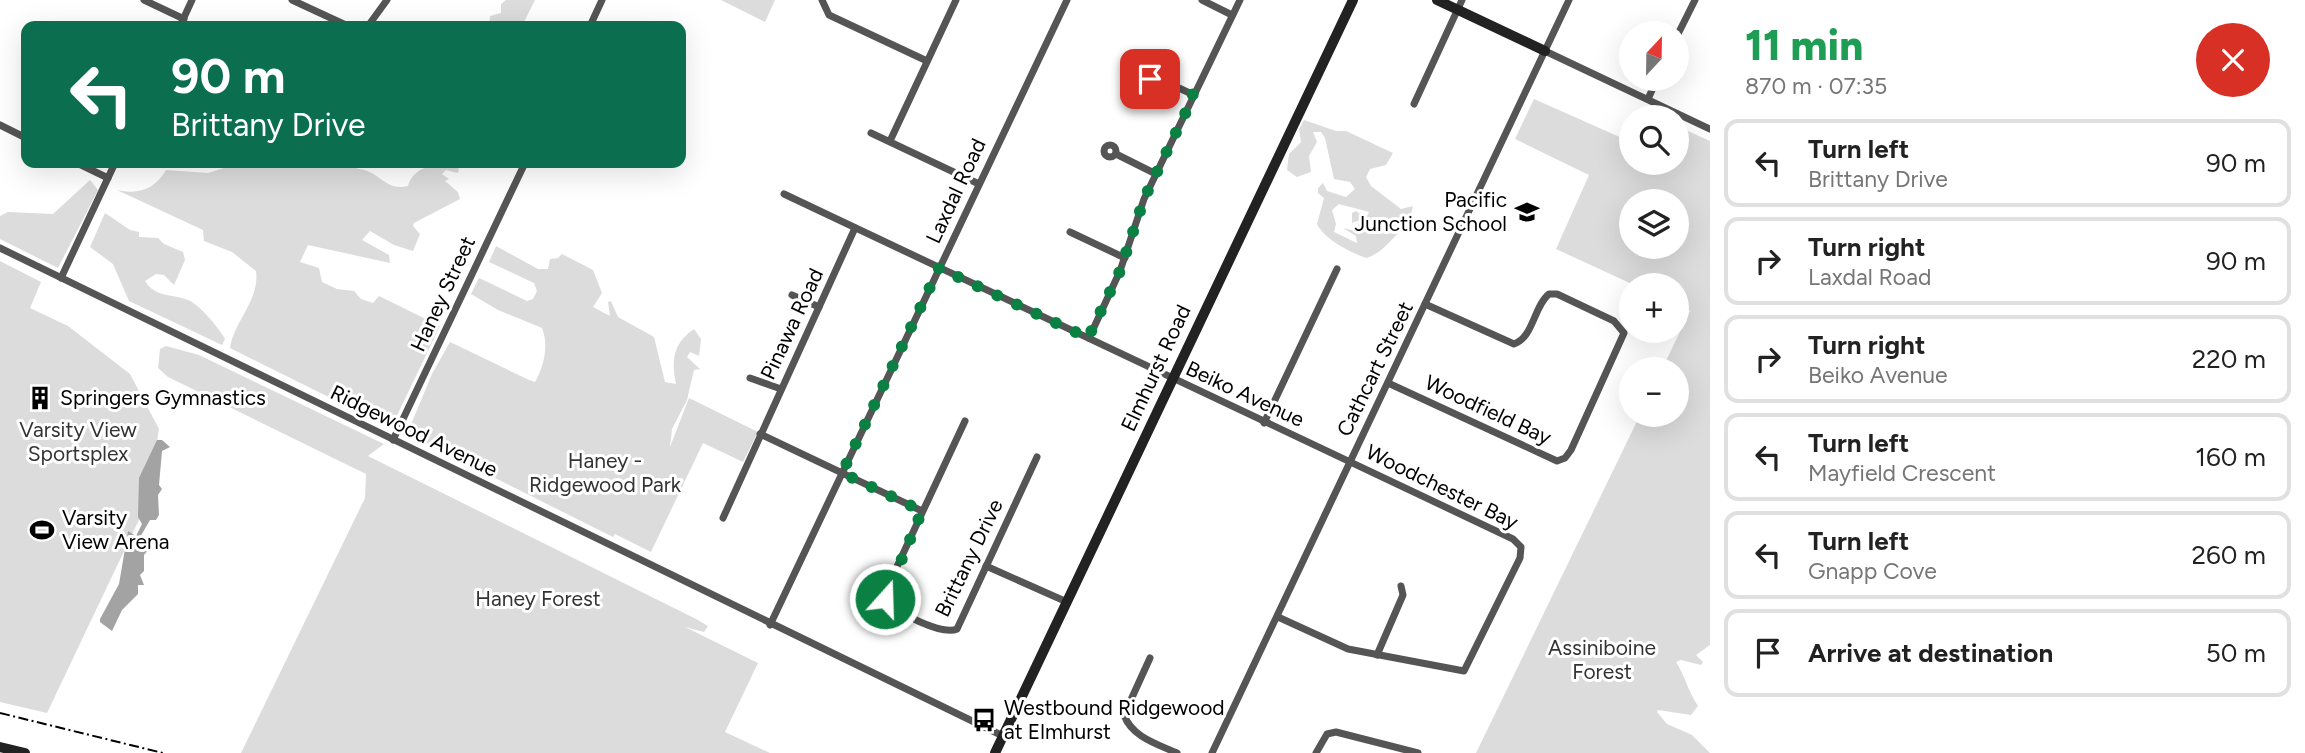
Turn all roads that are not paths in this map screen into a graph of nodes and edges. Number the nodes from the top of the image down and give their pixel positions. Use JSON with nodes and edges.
{"nodes":[{"id":1,"x":144,"y":0,"type":"edge"},
{"id":2,"x":192,"y":0,"type":"edge"},
{"id":3,"x":292,"y":0,"type":"edge"},
{"id":4,"x":387,"y":0,"type":"edge"},
{"id":5,"x":602,"y":0,"type":"edge"},
{"id":6,"x":822,"y":0,"type":"edge"},
{"id":7,"x":956,"y":0,"type":"edge"},
{"id":8,"x":1067,"y":0,"type":"edge"},
{"id":9,"x":1202,"y":0,"type":"edge"},
{"id":10,"x":1240,"y":0,"type":"edge"},
{"id":11,"x":1353,"y":0,"type":"edge"},
{"id":12,"x":1437,"y":0,"type":"edge"},
{"id":13,"x":1569,"y":0,"type":"edge"},
{"id":14,"x":1695,"y":0,"type":"edge"},
{"id":15,"x":1460,"y":5,"type":"edge"},
{"id":16,"x":1232,"y":15,"type":"junction"},
{"id":17,"x":180,"y":21,"type":"edge"},
{"id":18,"x":182,"y":21,"type":"edge"},
{"id":19,"x":337,"y":21,"type":"edge"},
{"id":20,"x":372,"y":21,"type":"edge"},
{"id":21,"x":592,"y":21,"type":"edge"},
{"id":22,"x":1684,"y":21,"type":"edge"},
{"id":23,"x":1545,"y":51,"type":"junction"},
{"id":24,"x":927,"y":61,"type":"junction"},
{"id":25,"x":1153,"y":76,"type":"dead end"},
{"id":26,"x":1652,"y":91,"type":"edge"},
{"id":27,"x":1194,"y":95,"type":"junction"},
{"id":28,"x":1648,"y":99,"type":"junction"},
{"id":29,"x":1415,"y":104,"type":"dead end"},
{"id":30,"x":0,"y":125,"type":"edge"},
{"id":31,"x":1710,"y":129,"type":"edge"},
{"id":32,"x":871,"y":134,"type":"dead end"},
{"id":33,"x":21,"y":136,"type":"edge"},
{"id":34,"x":890,"y":141,"type":"junction"},
{"id":35,"x":1116,"y":154,"type":"dead end"},
{"id":36,"x":87,"y":168,"type":"edge"},
{"id":37,"x":113,"y":168,"type":"edge"},
{"id":38,"x":523,"y":168,"type":"edge"},
{"id":39,"x":1156,"y":174,"type":"junction"},
{"id":40,"x":108,"y":178,"type":"junction"},
{"id":41,"x":979,"y":184,"type":"junction"},
{"id":42,"x":784,"y":194,"type":"dead end"},
{"id":43,"x":855,"y":228,"type":"junction"},
{"id":44,"x":1070,"y":232,"type":"dead end"},
{"id":45,"x":0,"y":248,"type":"edge"},
{"id":46,"x":1125,"y":258,"type":"junction"},
{"id":47,"x":939,"y":268,"type":"junction"},
{"id":48,"x":1337,"y":269,"type":"dead end"},
{"id":49,"x":61,"y":278,"type":"junction"},
{"id":50,"x":792,"y":295,"type":"dead end"},
{"id":51,"x":1425,"y":304,"type":"junction"},
{"id":52,"x":819,"y":307,"type":"junction"},
{"id":53,"x":1088,"y":338,"type":"junction"},
{"id":54,"x":750,"y":378,"type":"dead end"},
{"id":55,"x":1172,"y":379,"type":"junction"},
{"id":56,"x":1388,"y":383,"type":"junction"},
{"id":57,"x":780,"y":389,"type":"junction"},
{"id":58,"x":965,"y":421,"type":"dead end"},
{"id":59,"x":1264,"y":423,"type":"junction"},
{"id":60,"x":760,"y":434,"type":"junction"},
{"id":61,"x":393,"y":440,"type":"junction"},
{"id":62,"x":1037,"y":457,"type":"dead end"},
{"id":63,"x":1350,"y":462,"type":"junction"},
{"id":64,"x":842,"y":473,"type":"junction"},
{"id":65,"x":922,"y":511,"type":"junction"},
{"id":66,"x":723,"y":518,"type":"dead end"},
{"id":67,"x":986,"y":566,"type":"junction"},
{"id":68,"x":1401,"y":586,"type":"dead end"},
{"id":69,"x":1067,"y":602,"type":"junction"},
{"id":70,"x":1278,"y":617,"type":"junction"},
{"id":71,"x":770,"y":625,"type":"junction"},
{"id":72,"x":1377,"y":655,"type":"junction"},
{"id":73,"x":1150,"y":657,"type":"dead end"},
{"id":74,"x":1003,"y":736,"type":"junction"},
{"id":75,"x":0,"y":747,"type":"edge"},
{"id":76,"x":25,"y":753,"type":"edge"},
{"id":77,"x":995,"y":753,"type":"edge"},
{"id":78,"x":1177,"y":753,"type":"edge"},
{"id":79,"x":1212,"y":753,"type":"edge"},
{"id":80,"x":1316,"y":753,"type":"edge"},
{"id":81,"x":1418,"y":753,"type":"edge"}],
"edges":[{"from":1,"to":17,"type":"street"},
{"from":2,"to":18,"type":"street"},
{"from":3,"to":19,"type":"street"},
{"from":4,"to":20,"type":"street"},
{"from":5,"to":21,"type":"street"},
{"from":6,"to":24,"type":"street"},
{"from":7,"to":24,"type":"street"},
{"from":8,"to":41,"type":"street","name":"Laxdal Road"},
{"from":9,"to":16,"type":"street"},
{"from":10,"to":16,"type":"street"},
{"from":11,"to":55,"type":"street","name":"Elmhurst Road"},
{"from":12,"to":15,"type":"street"},
{"from":13,"to":23,"type":"street","name":"Cathcart Street"},
{"from":14,"to":22,"type":"street"},
{"from":15,"to":23,"type":"street"},
{"from":15,"to":29,"type":"street"},
{"from":16,"to":27,"type":"street"},
{"from":23,"to":28,"type":"street"},
{"from":23,"to":51,"type":"street","name":"Cathcart Street"},
{"from":24,"to":34,"type":"street"},
{"from":25,"to":27,"type":"street"},
{"from":26,"to":28,"type":"street"},
{"from":27,"to":39,"type":"street"},
{"from":28,"to":31,"type":"street"},
{"from":30,"to":33,"type":"street"},
{"from":32,"to":34,"type":"street"},
{"from":34,"to":41,"type":"street"},
{"from":35,"to":39,"type":"street"},
{"from":36,"to":40,"type":"street"},
{"from":37,"to":40,"type":"street"},
{"from":38,"to":61,"type":"street","name":"Haney Street"},
{"from":39,"to":46,"type":"street"},
{"from":40,"to":49,"type":"street"},
{"from":41,"to":47,"type":"street","name":"Laxdal Road"},
{"from":42,"to":43,"type":"street","name":"Beiko Avenue"},
{"from":43,"to":47,"type":"street","name":"Beiko Avenue"},
{"from":43,"to":52,"type":"street","name":"Pinawa Road"},
{"from":44,"to":46,"type":"street"},
{"from":45,"to":49,"type":"street","name":"Ridgewood Avenue"},
{"from":46,"to":53,"type":"street"},
{"from":47,"to":53,"type":"street","name":"Beiko Avenue"},
{"from":47,"to":64,"type":"street","name":"Laxdal Road"},
{"from":48,"to":59,"type":"street"},
{"from":49,"to":61,"type":"street","name":"Ridgewood Avenue"},
{"from":50,"to":52,"type":"street"},
{"from":51,"to":56,"type":"street","name":"Cathcart Street"},
{"from":51,"to":56,"type":"street","name":"Woodfield Bay"},
{"from":52,"to":57,"type":"street","name":"Pinawa Road"},
{"from":53,"to":55,"type":"street","name":"Beiko Avenue"},
{"from":54,"to":57,"type":"street"},
{"from":55,"to":59,"type":"street","name":"Beiko Avenue"},
{"from":55,"to":69,"type":"street","name":"Elmhurst Road"},
{"from":56,"to":63,"type":"street","name":"Cathcart Street"},
{"from":57,"to":60,"type":"street","name":"Pinawa Road"},
{"from":58,"to":65,"type":"street","name":"Brittany Drive"},
{"from":59,"to":63,"type":"street","name":"Beiko Avenue"},
{"from":60,"to":64,"type":"street"},
{"from":60,"to":66,"type":"street","name":"Pinawa Road"},
{"from":61,"to":71,"type":"street","name":"Ridgewood Avenue"},
{"from":62,"to":67,"type":"street","name":"Brittany Drive"},
{"from":63,"to":70,"type":"street","name":"Cathcart Street"},
{"from":63,"to":72,"type":"street","name":"Woodchester Bay"},
{"from":64,"to":65,"type":"street"},
{"from":64,"to":71,"type":"street","name":"Laxdal Road"},
{"from":65,"to":67,"type":"street","name":"Brittany Drive"},
{"from":67,"to":69,"type":"street"},
{"from":68,"to":72,"type":"street"},
{"from":69,"to":74,"type":"street","name":"Elmhurst Road"},
{"from":70,"to":72,"type":"street","name":"Woodchester Bay"},
{"from":70,"to":79,"type":"street","name":"Cathcart Street"},
{"from":71,"to":74,"type":"street","name":"Ridgewood Avenue"},
{"from":73,"to":78,"type":"street"},
{"from":74,"to":77,"type":"street","name":"Elmhurst Road"},
{"from":75,"to":76,"type":"street"},
{"from":80,"to":81,"type":"street"}]}
